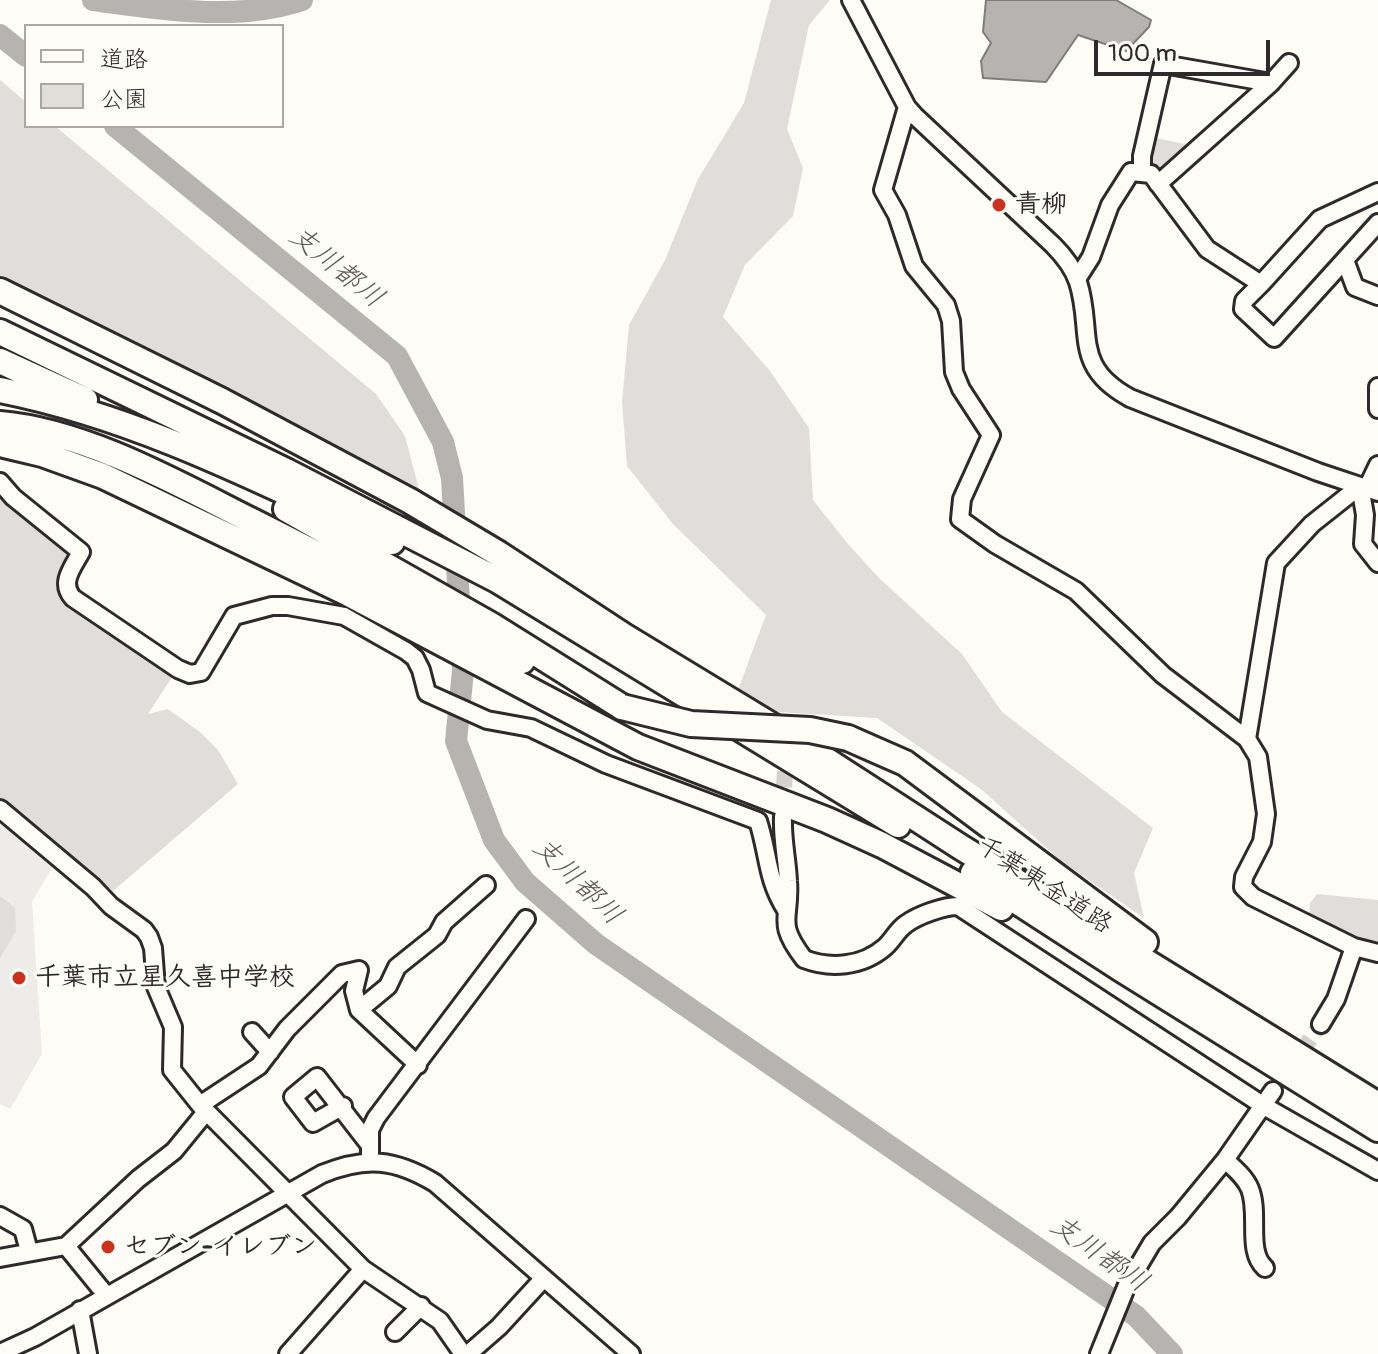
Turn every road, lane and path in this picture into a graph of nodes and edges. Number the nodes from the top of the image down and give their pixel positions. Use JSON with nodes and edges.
{"nodes":[{"id":1,"x":851,"y":0,"type":"edge"},
{"id":2,"x":1289,"y":63,"type":"dead end"},
{"id":3,"x":1271,"y":83,"type":"junction"},
{"id":4,"x":907,"y":107,"type":"junction"},
{"id":5,"x":1142,"y":173,"type":"junction"},
{"id":6,"x":1158,"y":184,"type":"junction"},
{"id":7,"x":1378,"y":192,"type":"edge"},
{"id":8,"x":1378,"y":223,"type":"edge"},
{"id":9,"x":1345,"y":260,"type":"junction"},
{"id":10,"x":1077,"y":279,"type":"junction"},
{"id":11,"x":1261,"y":284,"type":"junction"},
{"id":12,"x":0,"y":291,"type":"edge"},
{"id":13,"x":1378,"y":296,"type":"edge"},
{"id":14,"x":0,"y":332,"type":"edge"},
{"id":15,"x":0,"y":361,"type":"edge"},
{"id":16,"x":1378,"y":387,"type":"edge"},
{"id":17,"x":0,"y":390,"type":"edge"},
{"id":18,"x":1378,"y":409,"type":"edge"},
{"id":19,"x":0,"y":424,"type":"edge"},
{"id":20,"x":0,"y":444,"type":"edge"},
{"id":21,"x":1378,"y":465,"type":"edge"},
{"id":22,"x":0,"y":482,"type":"edge"},
{"id":23,"x":1368,"y":488,"type":"edge"},
{"id":24,"x":1378,"y":563,"type":"edge"},
{"id":25,"x":499,"y":588,"type":"junction"},
{"id":26,"x":402,"y":609,"type":"junction"},
{"id":27,"x":622,"y":707,"type":"junction"},
{"id":28,"x":1247,"y":739,"type":"junction"},
{"id":29,"x":0,"y":809,"type":"edge"},
{"id":30,"x":783,"y":817,"type":"tunnel mouth"},
{"id":31,"x":486,"y":885,"type":"dead end"},
{"id":32,"x":786,"y":910,"type":"junction"},
{"id":33,"x":526,"y":919,"type":"dead end"},
{"id":34,"x":1354,"y":947,"type":"junction"},
{"id":35,"x":1378,"y":953,"type":"edge"},
{"id":36,"x":1121,"y":969,"type":"junction"},
{"id":37,"x":359,"y":1010,"type":"junction"},
{"id":38,"x":1321,"y":1024,"type":"tunnel mouth"},
{"id":39,"x":252,"y":1032,"type":"dead end"},
{"id":40,"x":270,"y":1052,"type":"junction"},
{"id":41,"x":418,"y":1065,"type":"junction"},
{"id":42,"x":1273,"y":1091,"type":"tunnel mouth"},
{"id":43,"x":1374,"y":1103,"type":"edge"},
{"id":44,"x":343,"y":1106,"type":"dead end"},
{"id":45,"x":1264,"y":1106,"type":"junction"},
{"id":46,"x":203,"y":1109,"type":"junction"},
{"id":47,"x":1378,"y":1129,"type":"edge"},
{"id":48,"x":369,"y":1144,"type":"junction"},
{"id":49,"x":1225,"y":1160,"type":"junction"},
{"id":50,"x":370,"y":1162,"type":"junction"},
{"id":51,"x":1378,"y":1171,"type":"edge"},
{"id":52,"x":288,"y":1193,"type":"junction"},
{"id":53,"x":0,"y":1216,"type":"edge"},
{"id":54,"x":66,"y":1246,"type":"junction"},
{"id":55,"x":29,"y":1251,"type":"junction"},
{"id":56,"x":0,"y":1258,"type":"edge"},
{"id":57,"x":1265,"y":1268,"type":"dead end"},
{"id":58,"x":363,"y":1269,"type":"junction"},
{"id":59,"x":544,"y":1278,"type":"junction"},
{"id":60,"x":106,"y":1295,"type":"junction"},
{"id":61,"x":421,"y":1306,"type":"junction"},
{"id":62,"x":80,"y":1310,"type":"junction"},
{"id":63,"x":377,"y":1326,"type":"dead end"},
{"id":64,"x":0,"y":1353,"type":"edge"},
{"id":65,"x":88,"y":1354,"type":"edge"},
{"id":66,"x":288,"y":1354,"type":"edge"},
{"id":67,"x":466,"y":1354,"type":"edge"},
{"id":68,"x":631,"y":1354,"type":"edge"},
{"id":69,"x":1099,"y":1354,"type":"edge"}],
"edges":[{"from":1,"to":4,"type":"street"},
{"from":2,"to":3,"type":"street"},
{"from":3,"to":5,"type":"street"},
{"from":3,"to":6,"type":"street"},
{"from":4,"to":10,"type":"street"},
{"from":4,"to":28,"type":"street"},
{"from":5,"to":6,"type":"street"},
{"from":5,"to":10,"type":"street"},
{"from":6,"to":11,"type":"street"},
{"from":7,"to":11,"type":"street"},
{"from":8,"to":9,"type":"street"},
{"from":9,"to":11,"type":"street"},
{"from":9,"to":13,"type":"street"},
{"from":10,"to":23,"type":"street"},
{"from":12,"to":43,"type":"highway"},
{"from":14,"to":25,"type":"highway"},
{"from":15,"to":27,"type":"highway"},
{"from":16,"to":18,"type":"street"},
{"from":17,"to":25,"type":"highway"},
{"from":19,"to":26,"type":"highway"},
{"from":20,"to":26,"type":"highway"},
{"from":21,"to":23,"type":"street"},
{"from":22,"to":32,"type":"street"},
{"from":23,"to":24,"type":"street"},
{"from":23,"to":28,"type":"street"},
{"from":25,"to":36,"type":"highway","name":"千葉東金道路"},
{"from":26,"to":27,"type":"highway"},
{"from":26,"to":36,"type":"highway"},
{"from":27,"to":43,"type":"highway","bridge":true},
{"from":28,"to":34,"type":"street"},
{"from":29,"to":46,"type":"street"},
{"from":30,"to":32,"type":"street"},
{"from":31,"to":37,"type":"street"},
{"from":32,"to":45,"type":"street"},
{"from":33,"to":41,"type":"street"},
{"from":34,"to":35,"type":"street"},
{"from":34,"to":38,"type":"street"},
{"from":36,"to":47,"type":"highway","name":"千葉東金道路"},
{"from":37,"to":40,"type":"street"},
{"from":37,"to":41,"type":"street"},
{"from":39,"to":40,"type":"street"},
{"from":40,"to":46,"type":"street"},
{"from":41,"to":48,"type":"street"},
{"from":42,"to":45,"type":"street"},
{"from":44,"to":48,"type":"street"},
{"from":45,"to":49,"type":"street"},
{"from":45,"to":51,"type":"street"},
{"from":46,"to":52,"type":"street"},
{"from":46,"to":54,"type":"street"},
{"from":48,"to":50,"type":"street"},
{"from":49,"to":57,"type":"street"},
{"from":49,"to":69,"type":"street"},
{"from":50,"to":52,"type":"street"},
{"from":50,"to":59,"type":"street"},
{"from":52,"to":58,"type":"street"},
{"from":52,"to":60,"type":"street"},
{"from":53,"to":55,"type":"street"},
{"from":54,"to":55,"type":"street"},
{"from":54,"to":60,"type":"street"},
{"from":55,"to":56,"type":"street"},
{"from":58,"to":61,"type":"street"},
{"from":58,"to":66,"type":"street"},
{"from":59,"to":67,"type":"street"},
{"from":59,"to":68,"type":"street"},
{"from":60,"to":62,"type":"street"},
{"from":61,"to":63,"type":"street"},
{"from":61,"to":67,"type":"street"},
{"from":62,"to":64,"type":"street"},
{"from":62,"to":65,"type":"street"}]}
